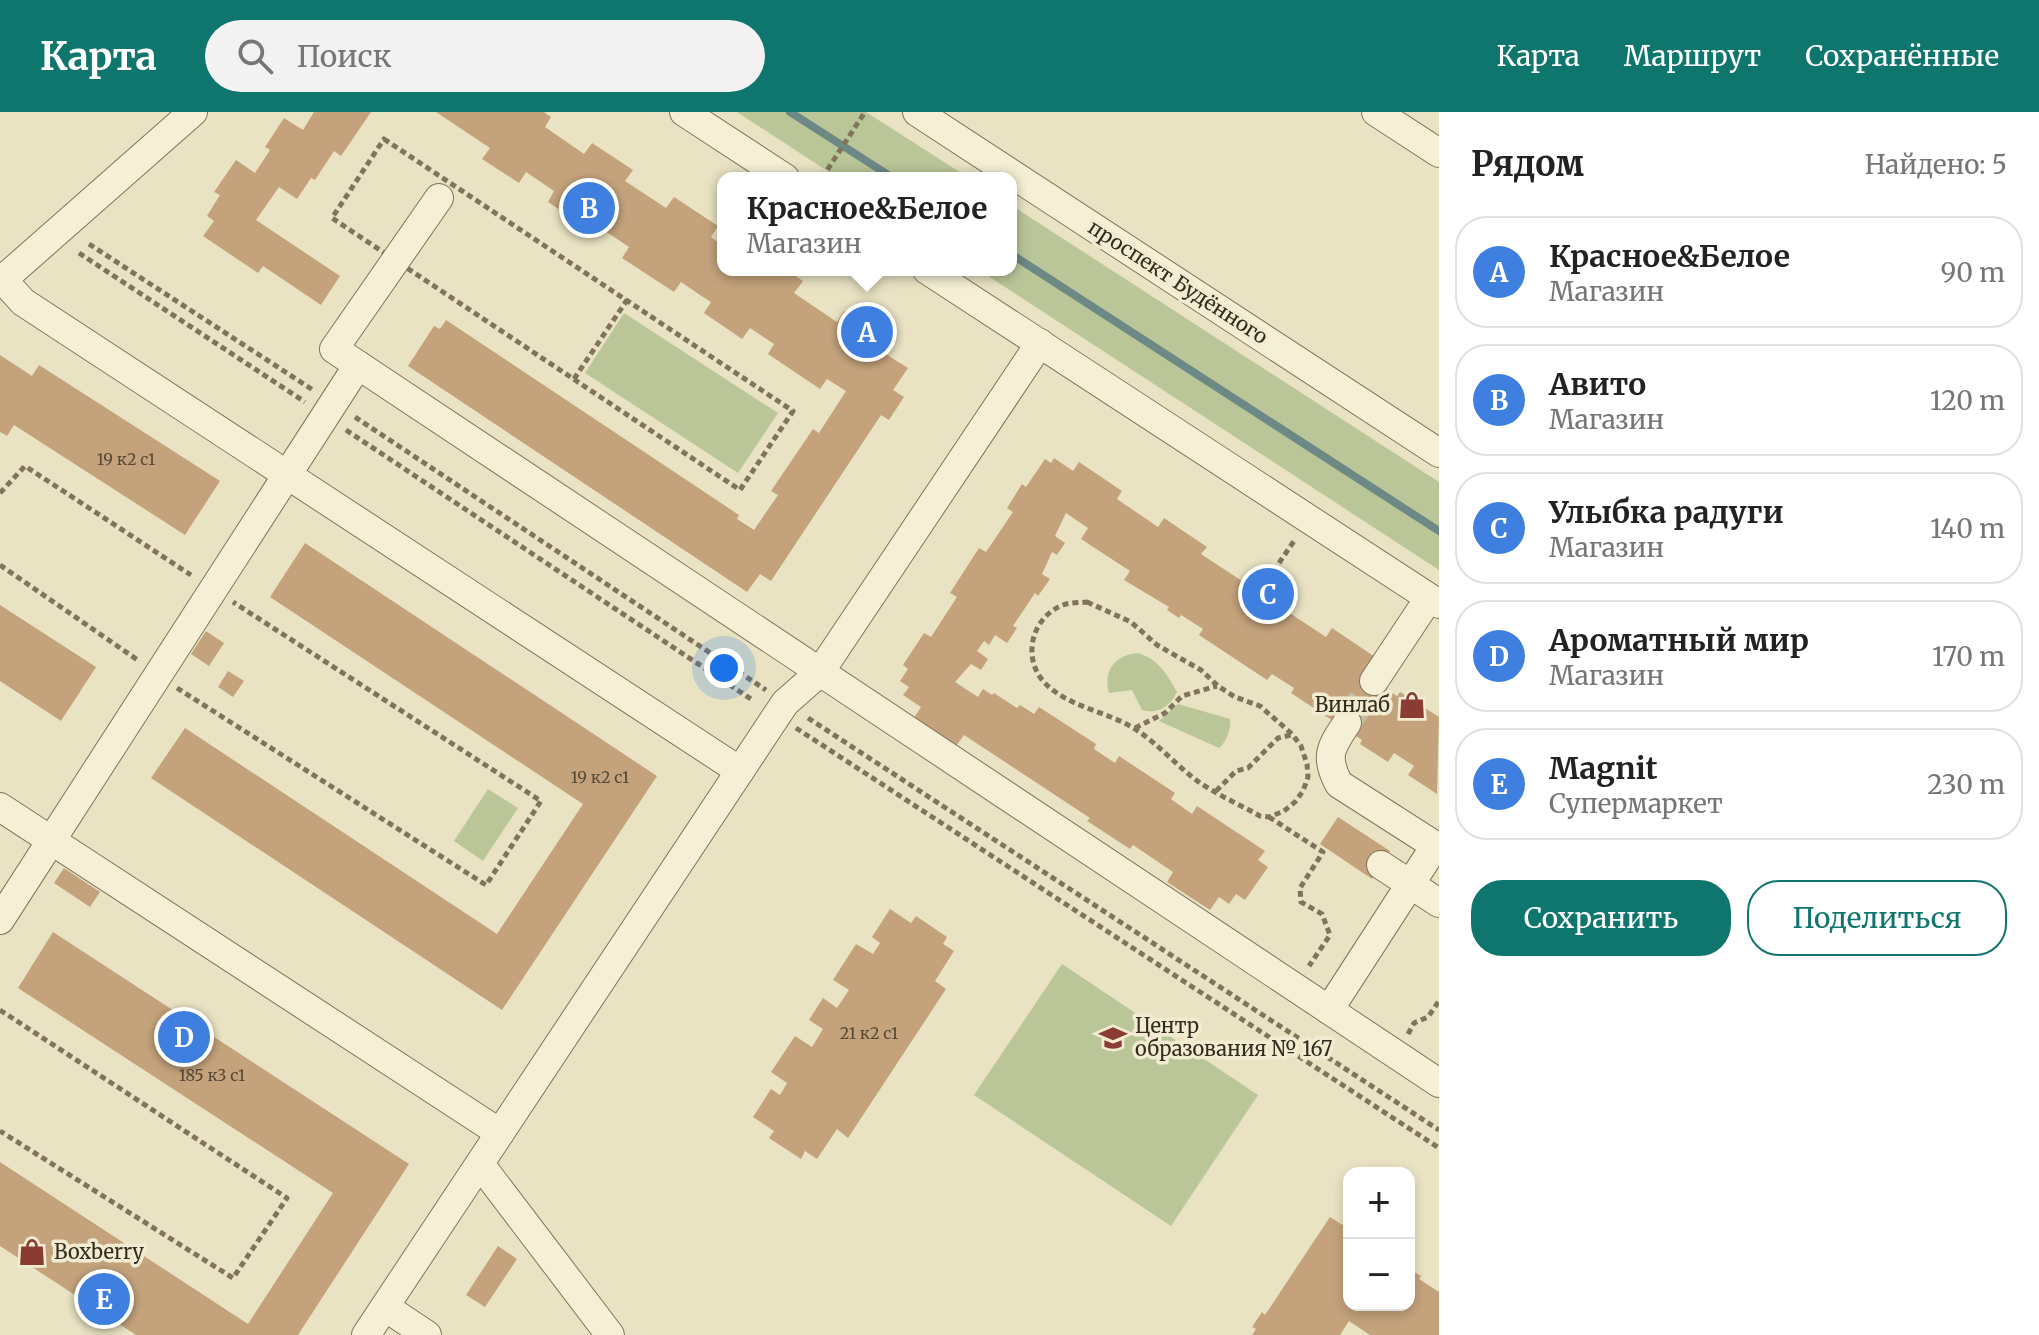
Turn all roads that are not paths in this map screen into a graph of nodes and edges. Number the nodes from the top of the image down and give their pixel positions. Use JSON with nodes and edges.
{"nodes":[{"id":1,"x":193,"y":112,"type":"edge"},
{"id":2,"x":684,"y":112,"type":"edge"},
{"id":3,"x":1376,"y":112,"type":"edge"},
{"id":4,"x":927,"y":114,"type":"edge"},
{"id":5,"x":1439,"y":153,"type":"edge"},
{"id":6,"x":776,"y":172,"type":"edge"},
{"id":7,"x":1015,"y":172,"type":"edge"},
{"id":8,"x":1017,"y":174,"type":"edge"},
{"id":9,"x":439,"y":198,"type":"dead end"},
{"id":10,"x":936,"y":276,"type":"edge"},
{"id":11,"x":2,"y":281,"type":"edge"},
{"id":12,"x":1040,"y":343,"type":"junction"},
{"id":13,"x":358,"y":365,"type":"junction"},
{"id":14,"x":1439,"y":453,"type":"edge"},
{"id":15,"x":288,"y":474,"type":"junction"},
{"id":16,"x":1434,"y":601,"type":"edge"},
{"id":17,"x":820,"y":672,"type":"junction"},
{"id":18,"x":1374,"y":681,"type":"tunnel mouth"},
{"id":19,"x":1347,"y":723,"type":"tunnel mouth"},
{"id":20,"x":740,"y":771,"type":"junction"},
{"id":21,"x":0,"y":807,"type":"edge"},
{"id":22,"x":53,"y":840,"type":"junction"},
{"id":23,"x":1437,"y":847,"type":"edge"},
{"id":24,"x":1381,"y":865,"type":"dead end"},
{"id":25,"x":1411,"y":884,"type":"junction"},
{"id":26,"x":1439,"y":903,"type":"edge"},
{"id":27,"x":0,"y":920,"type":"edge"},
{"id":28,"x":1329,"y":1010,"type":"junction"},
{"id":29,"x":1439,"y":1083,"type":"edge"},
{"id":30,"x":500,"y":1133,"type":"junction"},
{"id":31,"x":480,"y":1164,"type":"junction"},
{"id":32,"x":385,"y":1307,"type":"junction"},
{"id":33,"x":366,"y":1335,"type":"edge"},
{"id":34,"x":427,"y":1335,"type":"edge"},
{"id":35,"x":610,"y":1335,"type":"edge"}],
"edges":[{"from":1,"to":11,"type":"street"},
{"from":2,"to":6,"type":"street"},
{"from":3,"to":5,"type":"street"},
{"from":4,"to":7,"type":"street","name":"проспект Будённого"},
{"from":8,"to":14,"type":"street","name":"проспект Будённого"},
{"from":9,"to":13,"type":"street"},
{"from":10,"to":12,"type":"street"},
{"from":11,"to":15,"type":"street"},
{"from":12,"to":16,"type":"street"},
{"from":12,"to":17,"type":"street"},
{"from":13,"to":15,"type":"street"},
{"from":13,"to":17,"type":"street"},
{"from":15,"to":20,"type":"street"},
{"from":15,"to":22,"type":"street"},
{"from":16,"to":18,"type":"street"},
{"from":17,"to":20,"type":"street"},
{"from":17,"to":28,"type":"street"},
{"from":19,"to":23,"type":"street"},
{"from":20,"to":30,"type":"street"},
{"from":21,"to":22,"type":"street"},
{"from":22,"to":27,"type":"street"},
{"from":22,"to":30,"type":"street"},
{"from":23,"to":25,"type":"street"},
{"from":24,"to":25,"type":"street"},
{"from":25,"to":26,"type":"street"},
{"from":25,"to":28,"type":"street"},
{"from":28,"to":29,"type":"street"},
{"from":30,"to":31,"type":"street"},
{"from":31,"to":32,"type":"street"},
{"from":31,"to":35,"type":"street"},
{"from":32,"to":33,"type":"street"},
{"from":32,"to":34,"type":"street"}]}
